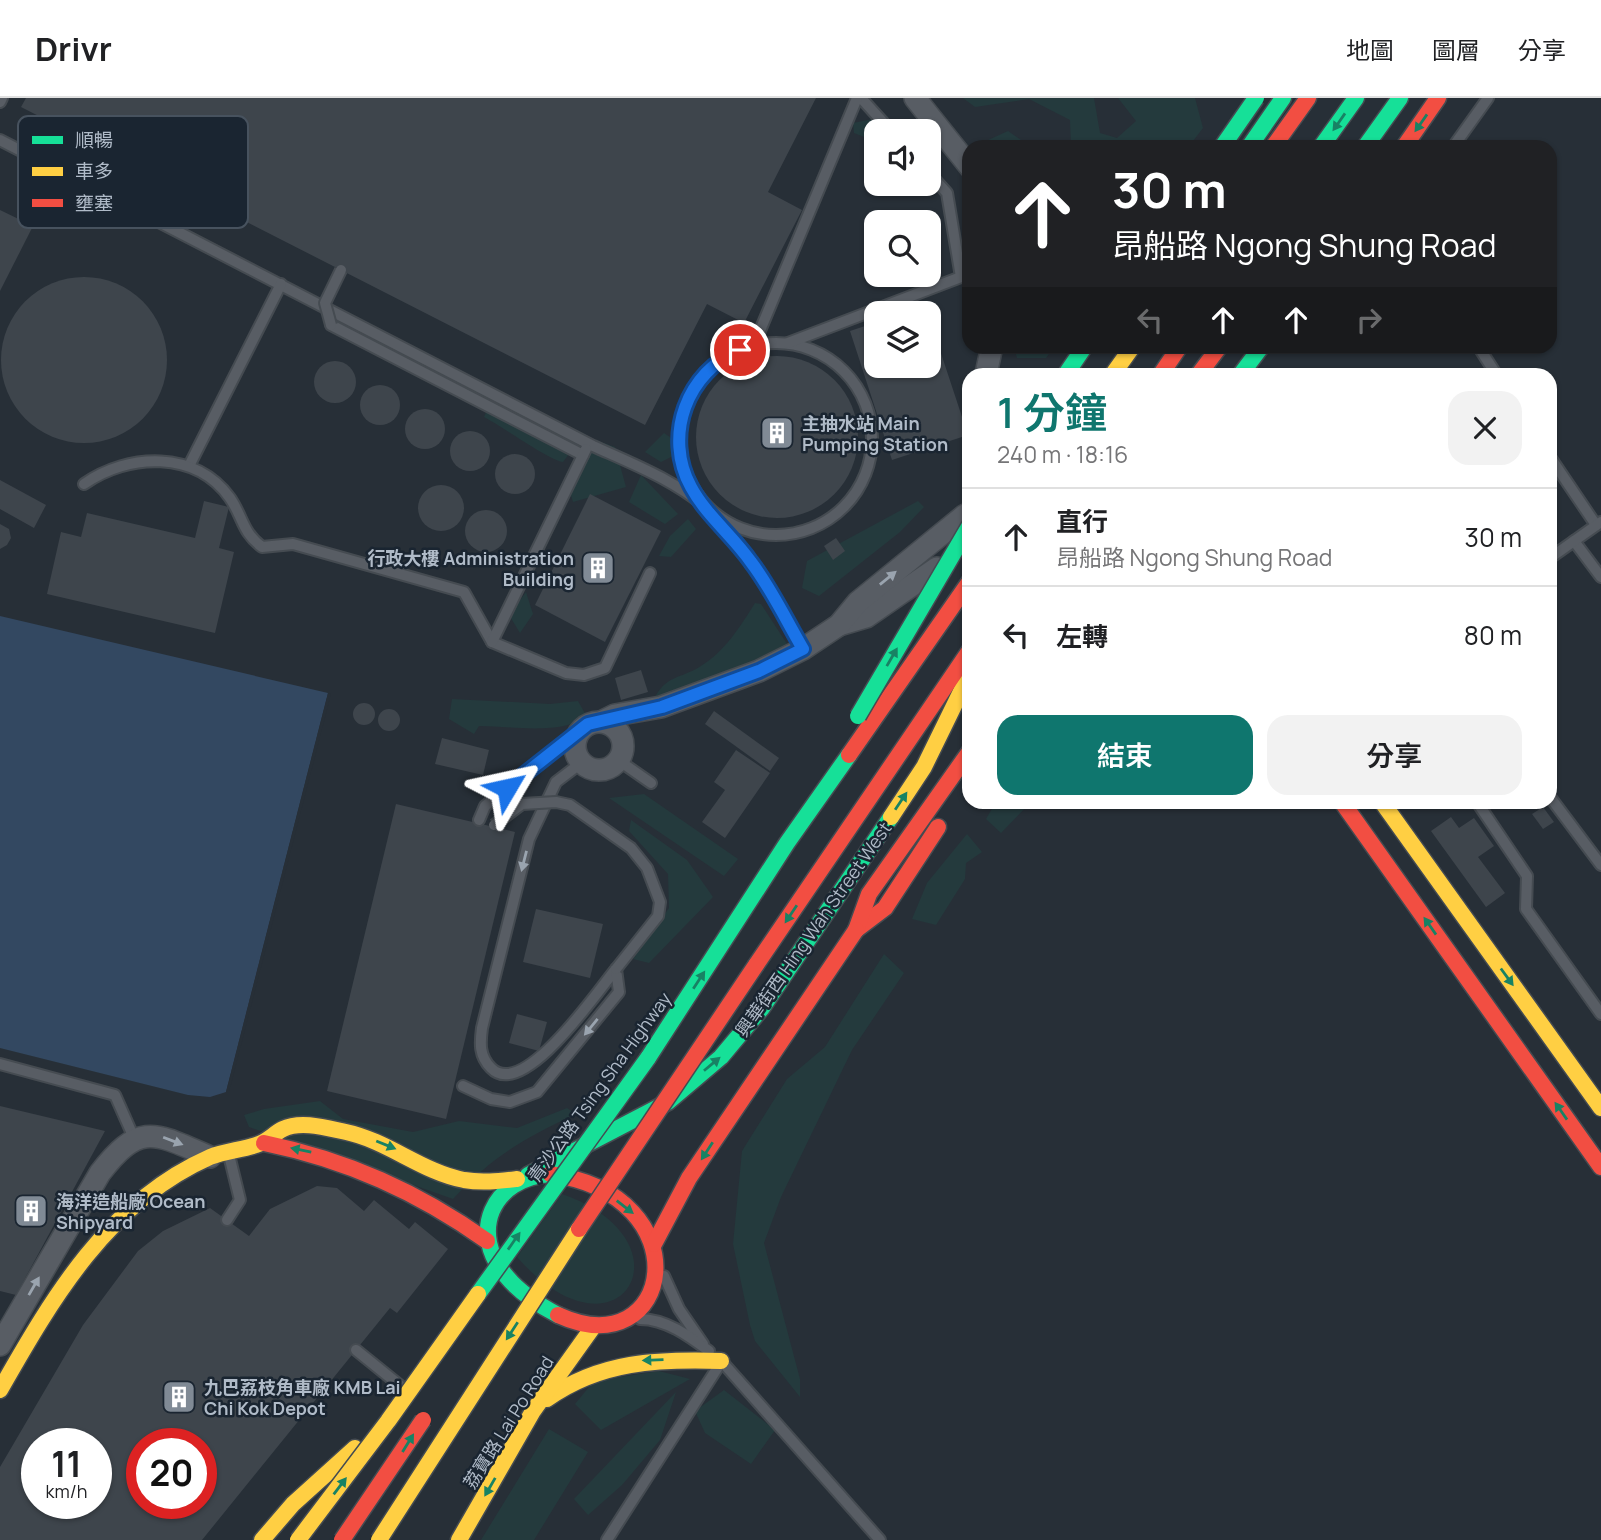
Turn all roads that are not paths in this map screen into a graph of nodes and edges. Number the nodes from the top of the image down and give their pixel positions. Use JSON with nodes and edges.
{"nodes":[{"id":1,"x":859,"y":98,"type":"edge"},
{"id":2,"x":915,"y":98,"type":"edge"},
{"id":3,"x":1254,"y":98,"type":"edge"},
{"id":4,"x":1283,"y":98,"type":"edge"},
{"id":5,"x":1308,"y":98,"type":"edge"},
{"id":6,"x":1356,"y":98,"type":"edge"},
{"id":7,"x":1400,"y":98,"type":"edge"},
{"id":8,"x":1438,"y":98,"type":"edge"},
{"id":9,"x":1488,"y":98,"type":"edge"},
{"id":10,"x":879,"y":119,"type":"edge"},
{"id":11,"x":1356,"y":127,"type":"dead end"},
{"id":12,"x":0,"y":140,"type":"edge"},
{"id":13,"x":1227,"y":140,"type":"edge"},
{"id":14,"x":1236,"y":140,"type":"edge"},
{"id":15,"x":1254,"y":140,"type":"edge"},
{"id":16,"x":1278,"y":140,"type":"edge"},
{"id":17,"x":1326,"y":140,"type":"edge"},
{"id":18,"x":1346,"y":140,"type":"edge"},
{"id":19,"x":1370,"y":140,"type":"edge"},
{"id":20,"x":1409,"y":140,"type":"edge"},
{"id":21,"x":1458,"y":140,"type":"edge"},
{"id":22,"x":18,"y":149,"type":"edge"},
{"id":23,"x":962,"y":157,"type":"edge"},
{"id":24,"x":941,"y":186,"type":"edge"},
{"id":25,"x":171,"y":228,"type":"edge"},
{"id":26,"x":341,"y":270,"type":"dead end"},
{"id":27,"x":281,"y":285,"type":"junction"},
{"id":28,"x":788,"y":343,"type":"junction"},
{"id":29,"x":754,"y":345,"type":"junction"},
{"id":30,"x":589,"y":444,"type":"junction"},
{"id":31,"x":583,"y":455,"type":"junction"},
{"id":32,"x":189,"y":466,"type":"junction"},
{"id":33,"x":1557,"y":467,"type":"edge"},
{"id":34,"x":84,"y":484,"type":"dead end"},
{"id":35,"x":710,"y":511,"type":"junction"},
{"id":36,"x":962,"y":518,"type":"edge"},
{"id":37,"x":1598,"y":524,"type":"edge"},
{"id":38,"x":962,"y":538,"type":"edge"},
{"id":39,"x":1574,"y":541,"type":"junction"},
{"id":40,"x":1557,"y":553,"type":"edge"},
{"id":41,"x":962,"y":554,"type":"edge"},
{"id":42,"x":650,"y":573,"type":"dead end"},
{"id":43,"x":1601,"y":577,"type":"edge"},
{"id":44,"x":962,"y":592,"type":"edge"},
{"id":45,"x":839,"y":625,"type":"junction"},
{"id":46,"x":492,"y":642,"type":"junction"},
{"id":47,"x":803,"y":649,"type":"junction"},
{"id":48,"x":962,"y":662,"type":"edge"},
{"id":49,"x":962,"y":671,"type":"edge"},
{"id":50,"x":962,"y":689,"type":"edge"},
{"id":51,"x":662,"y":707,"type":"junction"},
{"id":52,"x":923,"y":718,"type":"junction"},
{"id":53,"x":603,"y":722,"type":"junction"},
{"id":54,"x":582,"y":729,"type":"junction"},
{"id":55,"x":621,"y":754,"type":"junction"},
{"id":56,"x":962,"y":762,"type":"edge"},
{"id":57,"x":581,"y":763,"type":"junction"},
{"id":58,"x":651,"y":783,"type":"dead end"},
{"id":59,"x":546,"y":802,"type":"junction"},
{"id":60,"x":1557,"y":806,"type":"edge"},
{"id":61,"x":1347,"y":809,"type":"edge"},
{"id":62,"x":1387,"y":809,"type":"edge"},
{"id":63,"x":1482,"y":809,"type":"edge"},
{"id":64,"x":946,"y":815,"type":"dead end"},
{"id":65,"x":479,"y":820,"type":"dead end"},
{"id":66,"x":495,"y":825,"type":"dead end"},
{"id":67,"x":787,"y":842,"type":"junction"},
{"id":68,"x":1601,"y":865,"type":"edge"},
{"id":69,"x":856,"y":930,"type":"junction"},
{"id":70,"x":616,"y":969,"type":"junction"},
{"id":71,"x":1601,"y":1014,"type":"edge"},
{"id":72,"x":648,"y":1058,"type":"junction"},
{"id":73,"x":0,"y":1064,"type":"edge"},
{"id":74,"x":463,"y":1086,"type":"dead end"},
{"id":75,"x":1601,"y":1108,"type":"edge"},
{"id":76,"x":134,"y":1138,"type":"junction"},
{"id":77,"x":264,"y":1143,"type":"junction"},
{"id":78,"x":219,"y":1154,"type":"junction"},
{"id":79,"x":1601,"y":1167,"type":"edge"},
{"id":80,"x":523,"y":1177,"type":"junction"},
{"id":81,"x":227,"y":1220,"type":"dead end"},
{"id":82,"x":489,"y":1247,"type":"junction"},
{"id":83,"x":533,"y":1247,"type":"dead end"},
{"id":84,"x":656,"y":1252,"type":"junction"},
{"id":85,"x":518,"y":1269,"type":"dead end"},
{"id":86,"x":504,"y":1292,"type":"dead end"},
{"id":87,"x":627,"y":1319,"type":"junction"},
{"id":88,"x":593,"y":1327,"type":"junction"},
{"id":89,"x":0,"y":1345,"type":"edge"},
{"id":90,"x":706,"y":1349,"type":"junction"},
{"id":91,"x":356,"y":1350,"type":"dead end"},
{"id":92,"x":721,"y":1361,"type":"junction"},
{"id":93,"x":0,"y":1390,"type":"edge"},
{"id":94,"x":412,"y":1396,"type":"junction"},
{"id":95,"x":431,"y":1406,"type":"dead end"},
{"id":96,"x":533,"y":1411,"type":"junction"},
{"id":97,"x":262,"y":1540,"type":"edge"},
{"id":98,"x":298,"y":1540,"type":"edge"},
{"id":99,"x":342,"y":1540,"type":"edge"},
{"id":100,"x":379,"y":1540,"type":"edge"},
{"id":101,"x":460,"y":1540,"type":"edge"},
{"id":102,"x":607,"y":1540,"type":"edge"},
{"id":103,"x":880,"y":1540,"type":"edge"}],
"edges":[{"from":1,"to":10,"type":"lane"},
{"from":1,"to":29,"type":"lane"},
{"from":2,"to":23,"type":"street"},
{"from":3,"to":13,"type":"main road","bridge":true},
{"from":3,"to":14,"type":"main road"},
{"from":4,"to":15,"type":"main road"},
{"from":5,"to":16,"type":"main road"},
{"from":6,"to":17,"type":"main road","one_way":true},
{"from":7,"to":19,"type":"main road"},
{"from":8,"to":20,"type":"main road","one_way":true},
{"from":9,"to":21,"type":"lane"},
{"from":11,"to":18,"type":"main road"},
{"from":12,"to":22,"type":"lane"},
{"from":24,"to":28,"type":"lane"},
{"from":25,"to":27,"type":"lane"},
{"from":26,"to":31,"type":"lane","bridge":true},
{"from":27,"to":30,"type":"lane"},
{"from":27,"to":32,"type":"lane"},
{"from":28,"to":29,"type":"lane"},
{"from":28,"to":35,"type":"lane"},
{"from":29,"to":35,"type":"lane"},
{"from":30,"to":31,"type":"lane"},
{"from":30,"to":35,"type":"lane"},
{"from":31,"to":46,"type":"lane"},
{"from":32,"to":34,"type":"lane"},
{"from":32,"to":46,"type":"lane"},
{"from":33,"to":37,"type":"lane"},
{"from":35,"to":47,"type":"lane"},
{"from":45,"to":36,"type":"street","one_way":true},
{"from":37,"to":39,"type":"lane"},
{"from":67,"to":38,"type":"main road","one_way":true,"bridge":true},
{"from":39,"to":40,"type":"lane"},
{"from":39,"to":43,"type":"lane"},
{"from":41,"to":45,"type":"street"},
{"from":42,"to":46,"type":"lane"},
{"from":44,"to":67,"type":"main road","name":"青沙公路 Tsing Sha Highway"},
{"from":45,"to":47,"type":"street"},
{"from":47,"to":51,"type":"street"},
{"from":48,"to":52,"type":"main road"},
{"from":49,"to":52,"type":"main road"},
{"from":80,"to":50,"type":"main road","name":"興華街西 Hing Wah Street West","one_way":true},
{"from":51,"to":53,"type":"street"},
{"from":51,"to":55,"type":"street"},
{"from":52,"to":100,"type":"main road","one_way":true,"bridge":true},
{"from":53,"to":54,"type":"street"},
{"from":53,"to":55,"type":"street"},
{"from":54,"to":57,"type":"street"},
{"from":54,"to":65,"type":"lane"},
{"from":55,"to":57,"type":"street"},
{"from":55,"to":58,"type":"lane"},
{"from":56,"to":69,"type":"main road"},
{"from":57,"to":59,"type":"lane"},
{"from":59,"to":66,"type":"lane","bridge":true},
{"from":59,"to":70,"type":"lane","bridge":true},
{"from":59,"to":70,"type":"lane","one_way":true},
{"from":60,"to":68,"type":"lane"},
{"from":79,"to":61,"type":"main road","one_way":true},
{"from":62,"to":75,"type":"main road","one_way":true},
{"from":63,"to":71,"type":"lane"},
{"from":64,"to":69,"type":"main road","name":"興華街西 Hing Wah Street West"},
{"from":72,"to":67,"type":"main road","name":"青沙公路 Tsing Sha Highway","one_way":true},
{"from":69,"to":84,"type":"main road","name":"興華街西 Hing Wah Street West","one_way":true},
{"from":70,"to":74,"type":"lane","one_way":true},
{"from":72,"to":83,"type":"main road","bridge":true},
{"from":98,"to":72,"type":"main road","name":"青沙公路 Tsing Sha Highway","one_way":true,"bridge":true},
{"from":73,"to":76,"type":"lane"},
{"from":76,"to":78,"type":"street","one_way":true},
{"from":89,"to":76,"type":"street","one_way":true},
{"from":77,"to":78,"type":"main road","name":"興華街西 Hing Wah Street West"},
{"from":77,"to":80,"type":"main road","name":"興華街西 Hing Wah Street West","one_way":true},
{"from":82,"to":77,"type":"main road","name":"興華街西 Hing Wah Street West","one_way":true},
{"from":78,"to":81,"type":"lane"},
{"from":78,"to":93,"type":"main road","name":"興華街西 Hing Wah Street West"},
{"from":80,"to":82,"type":"main road"},
{"from":80,"to":84,"type":"main road","one_way":true},
{"from":82,"to":88,"type":"main road"},
{"from":82,"to":94,"type":"main road"},
{"from":84,"to":87,"type":"main road"},
{"from":84,"to":90,"type":"lane"},
{"from":85,"to":86,"type":"main road"},
{"from":87,"to":88,"type":"main road"},
{"from":87,"to":90,"type":"lane"},
{"from":88,"to":96,"type":"main road","name":"荔寶路 Lai Po Road"},
{"from":90,"to":92,"type":"lane"},
{"from":91,"to":94,"type":"lane"},
{"from":92,"to":96,"type":"main road","one_way":true},
{"from":92,"to":102,"type":"lane"},
{"from":92,"to":103,"type":"lane"},
{"from":94,"to":97,"type":"main road"},
{"from":99,"to":95,"type":"main road","one_way":true,"bridge":true},
{"from":96,"to":101,"type":"main road","name":"荔寶路 Lai Po Road","one_way":true}]}
